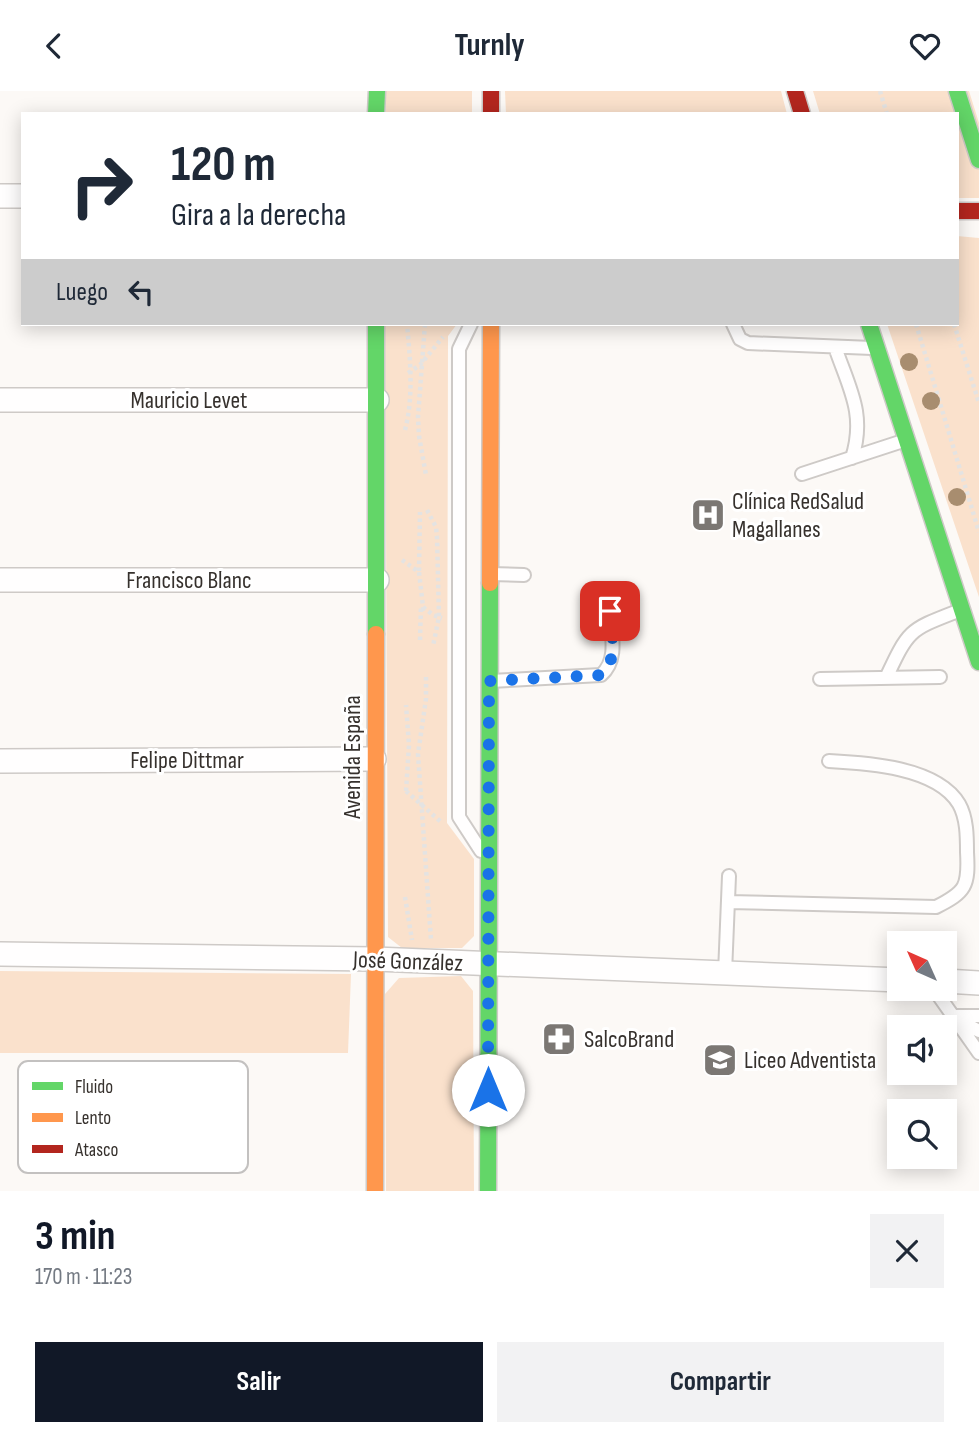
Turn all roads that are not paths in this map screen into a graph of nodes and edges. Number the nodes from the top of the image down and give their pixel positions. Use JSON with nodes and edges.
{"nodes":[{"id":1,"x":377,"y":91,"type":"edge"},
{"id":2,"x":491,"y":91,"type":"edge"},
{"id":3,"x":796,"y":91,"type":"edge"},
{"id":4,"x":957,"y":91,"type":"edge"},
{"id":5,"x":376,"y":112,"type":"edge"},
{"id":6,"x":491,"y":112,"type":"edge"},
{"id":7,"x":801,"y":112,"type":"edge"},
{"id":8,"x":979,"y":160,"type":"edge"},
{"id":9,"x":0,"y":197,"type":"edge"},
{"id":10,"x":21,"y":197,"type":"edge"},
{"id":11,"x":959,"y":211,"type":"edge"},
{"id":12,"x":979,"y":211,"type":"edge"},
{"id":13,"x":376,"y":326,"type":"edge"},
{"id":14,"x":470,"y":326,"type":"edge"},
{"id":15,"x":491,"y":326,"type":"edge"},
{"id":16,"x":734,"y":326,"type":"edge"},
{"id":17,"x":870,"y":326,"type":"edge"},
{"id":18,"x":835,"y":347,"type":"junction"},
{"id":19,"x":877,"y":349,"type":"junction"},
{"id":20,"x":0,"y":400,"type":"edge"},
{"id":21,"x":377,"y":400,"type":"junction"},
{"id":22,"x":907,"y":440,"type":"junction"},
{"id":23,"x":852,"y":458,"type":"junction"},
{"id":24,"x":802,"y":474,"type":"dead end"},
{"id":25,"x":377,"y":569,"type":"junction"},
{"id":26,"x":490,"y":575,"type":"junction"},
{"id":27,"x":524,"y":575,"type":"dead end"},
{"id":28,"x":0,"y":580,"type":"edge"},
{"id":29,"x":962,"y":610,"type":"junction"},
{"id":30,"x":610,"y":611,"type":"dead end"},
{"id":31,"x":979,"y":662,"type":"edge"},
{"id":32,"x":940,"y":677,"type":"dead end"},
{"id":33,"x":886,"y":678,"type":"junction"},
{"id":34,"x":820,"y":679,"type":"dead end"},
{"id":35,"x":489,"y":681,"type":"junction"},
{"id":36,"x":374,"y":759,"type":"junction"},
{"id":37,"x":0,"y":761,"type":"edge"},
{"id":38,"x":829,"y":761,"type":"dead end"},
{"id":39,"x":979,"y":820,"type":"edge"},
{"id":40,"x":966,"y":826,"type":"junction"},
{"id":41,"x":973,"y":853,"type":"edge"},
{"id":42,"x":489,"y":863,"type":"junction"},
{"id":43,"x":729,"y":876,"type":"dead end"},
{"id":44,"x":728,"y":902,"type":"junction"},
{"id":45,"x":0,"y":954,"type":"edge"},
{"id":46,"x":375,"y":959,"type":"junction"},
{"id":47,"x":488,"y":963,"type":"junction"},
{"id":48,"x":725,"y":972,"type":"junction"},
{"id":49,"x":887,"y":978,"type":"edge"},
{"id":50,"x":957,"y":982,"type":"edge"},
{"id":51,"x":979,"y":983,"type":"edge"},
{"id":52,"x":957,"y":1016,"type":"edge"},
{"id":53,"x":979,"y":1016,"type":"edge"},
{"id":54,"x":957,"y":1019,"type":"edge"},
{"id":55,"x":957,"y":1023,"type":"edge"},
{"id":56,"x":979,"y":1031,"type":"edge"},
{"id":57,"x":979,"y":1053,"type":"edge"},
{"id":58,"x":376,"y":1191,"type":"edge"},
{"id":59,"x":488,"y":1191,"type":"edge"}],
"edges":[{"from":1,"to":5,"type":"main road"},
{"from":2,"to":6,"type":"main road"},
{"from":3,"to":7,"type":"main road"},
{"from":4,"to":8,"type":"main road"},
{"from":9,"to":10,"type":"street"},
{"from":11,"to":12,"type":"main road"},
{"from":13,"to":21,"type":"main road","name":"Avenida España"},
{"from":14,"to":42,"type":"lane"},
{"from":15,"to":26,"type":"main road"},
{"from":16,"to":18,"type":"lane"},
{"from":17,"to":19,"type":"main road"},
{"from":18,"to":19,"type":"lane"},
{"from":18,"to":23,"type":"lane"},
{"from":19,"to":22,"type":"main road"},
{"from":20,"to":21,"type":"street","name":"Mauricio Levet"},
{"from":21,"to":25,"type":"main road","name":"Avenida España"},
{"from":22,"to":23,"type":"lane"},
{"from":22,"to":29,"type":"main road"},
{"from":23,"to":24,"type":"lane"},
{"from":25,"to":28,"type":"street","name":"Francisco Blanc"},
{"from":25,"to":36,"type":"main road","name":"Avenida España"},
{"from":26,"to":27,"type":"lane"},
{"from":26,"to":35,"type":"main road"},
{"from":29,"to":31,"type":"main road"},
{"from":29,"to":33,"type":"lane"},
{"from":30,"to":35,"type":"lane"},
{"from":32,"to":33,"type":"lane"},
{"from":33,"to":34,"type":"lane"},
{"from":35,"to":42,"type":"main road"},
{"from":36,"to":37,"type":"street","name":"Felipe Dittmar"},
{"from":36,"to":46,"type":"main road","name":"Avenida España"},
{"from":38,"to":40,"type":"lane"},
{"from":39,"to":40,"type":"lane"},
{"from":40,"to":41,"type":"lane"},
{"from":41,"to":44,"type":"lane"},
{"from":42,"to":47,"type":"main road"},
{"from":43,"to":44,"type":"lane"},
{"from":44,"to":48,"type":"lane"},
{"from":45,"to":46,"type":"street","name":"José González"},
{"from":46,"to":47,"type":"street","name":"José González"},
{"from":46,"to":58,"type":"main road","name":"Avenida España"},
{"from":47,"to":48,"type":"street","name":"José González"},
{"from":47,"to":59,"type":"main road"},
{"from":48,"to":49,"type":"street","name":"José González"},
{"from":50,"to":51,"type":"street"},
{"from":52,"to":53,"type":"lane"},
{"from":54,"to":56,"type":"lane"},
{"from":55,"to":57,"type":"lane"}]}
